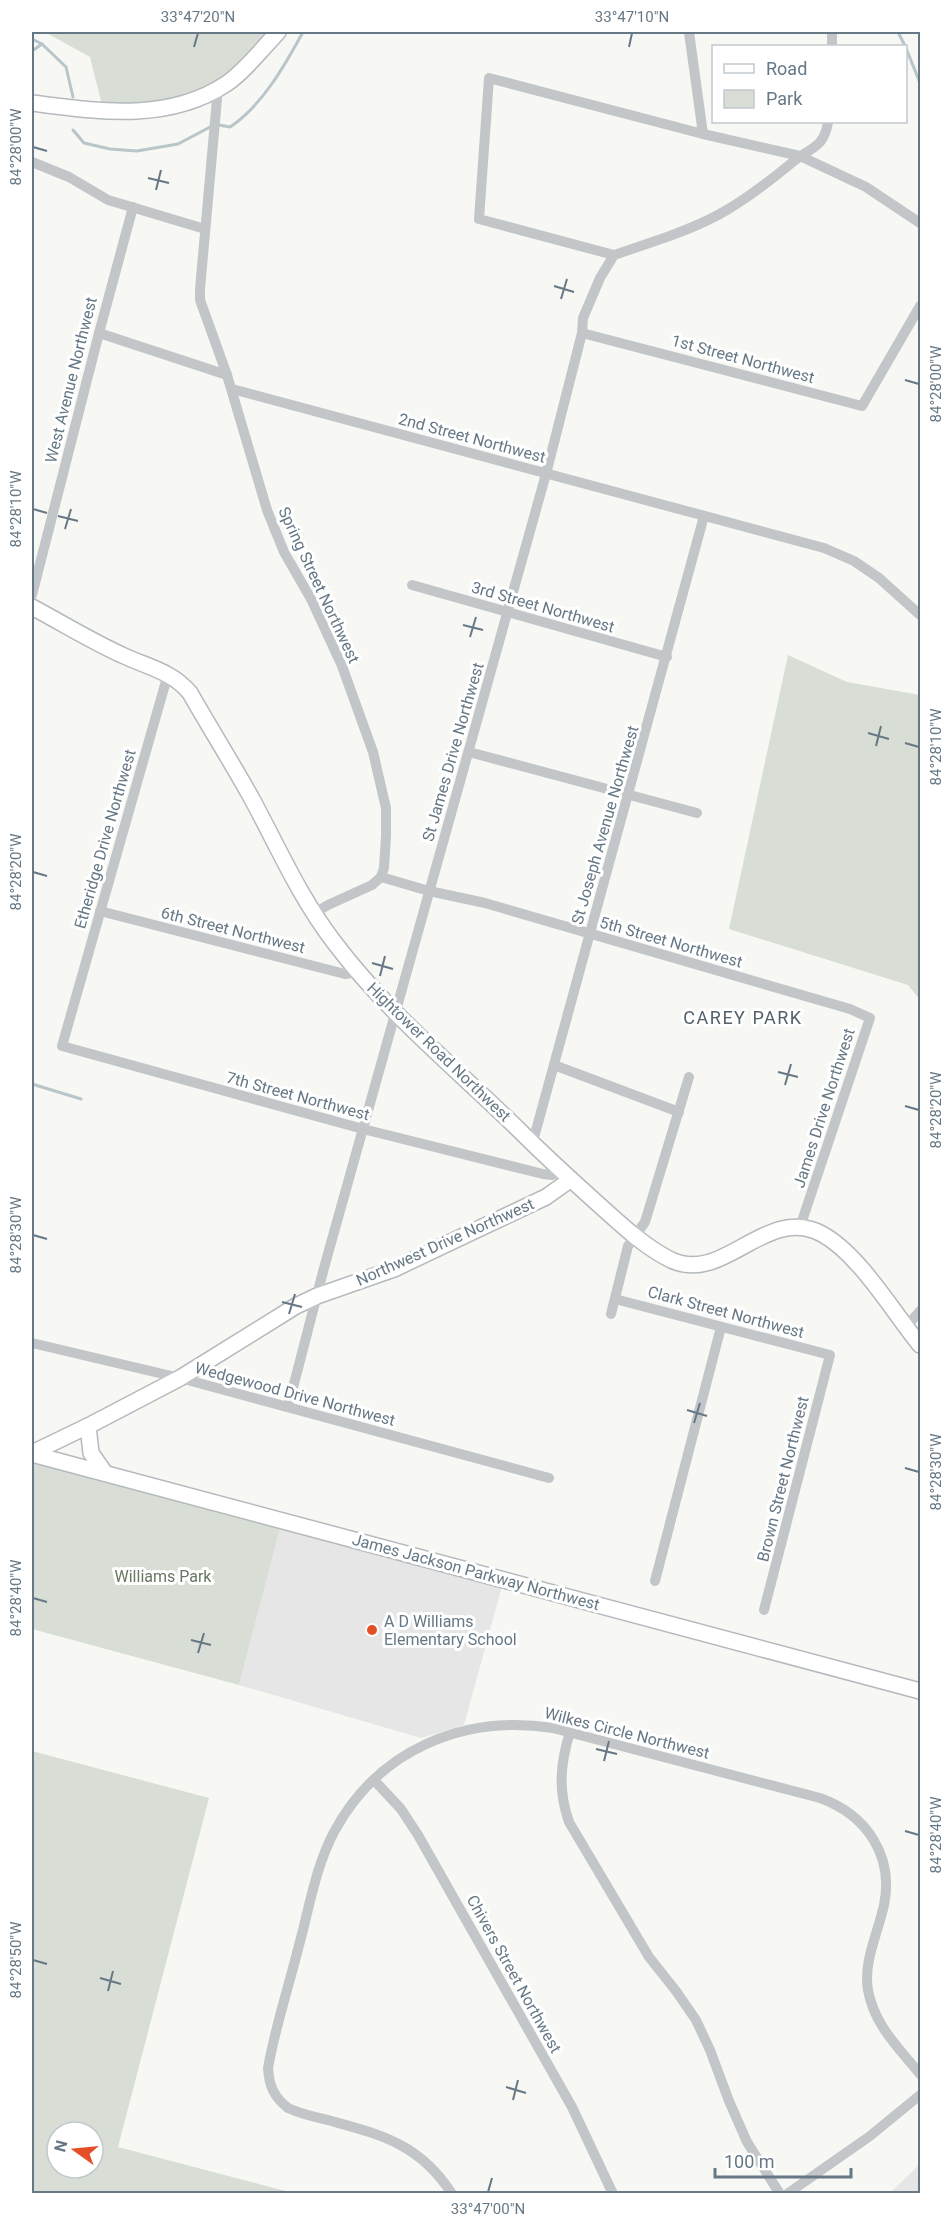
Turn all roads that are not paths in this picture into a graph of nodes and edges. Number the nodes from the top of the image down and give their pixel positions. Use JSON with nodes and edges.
{"nodes":[{"id":1,"x":278,"y":32,"type":"edge"},
{"id":2,"x":688,"y":32,"type":"edge"},
{"id":3,"x":218,"y":88,"type":"junction"},
{"id":4,"x":32,"y":104,"type":"edge"},
{"id":5,"x":828,"y":123,"type":"edge"},
{"id":6,"x":703,"y":134,"type":"junction"},
{"id":7,"x":800,"y":156,"type":"junction"},
{"id":8,"x":32,"y":162,"type":"edge"},
{"id":9,"x":133,"y":207,"type":"junction"},
{"id":10,"x":921,"y":224,"type":"edge"},
{"id":11,"x":205,"y":229,"type":"junction"},
{"id":12,"x":614,"y":255,"type":"junction"},
{"id":13,"x":921,"y":306,"type":"edge"},
{"id":14,"x":99,"y":333,"type":"junction"},
{"id":15,"x":582,"y":333,"type":"junction"},
{"id":16,"x":227,"y":375,"type":"junction"},
{"id":17,"x":232,"y":389,"type":"junction"},
{"id":18,"x":546,"y":474,"type":"junction"},
{"id":19,"x":704,"y":516,"type":"junction"},
{"id":20,"x":412,"y":585,"type":"dead end"},
{"id":21,"x":32,"y":595,"type":"edge"},
{"id":22,"x":32,"y":607,"type":"edge"},
{"id":23,"x":507,"y":613,"type":"junction"},
{"id":24,"x":921,"y":615,"type":"edge"},
{"id":25,"x":667,"y":657,"type":"junction"},
{"id":26,"x":168,"y":674,"type":"junction"},
{"id":27,"x":469,"y":752,"type":"junction"},
{"id":28,"x":629,"y":795,"type":"junction"},
{"id":29,"x":697,"y":813,"type":"dead end"},
{"id":30,"x":381,"y":877,"type":"junction"},
{"id":31,"x":429,"y":891,"type":"junction"},
{"id":32,"x":100,"y":911,"type":"junction"},
{"id":33,"x":313,"y":914,"type":"junction"},
{"id":34,"x":590,"y":934,"type":"junction"},
{"id":35,"x":359,"y":972,"type":"junction"},
{"id":36,"x":850,"y":1009,"type":"joint"},
{"id":37,"x":71,"y":1013,"type":"joint"},
{"id":38,"x":395,"y":1013,"type":"junction"},
{"id":39,"x":554,"y":1065,"type":"junction"},
{"id":40,"x":689,"y":1077,"type":"dead end"},
{"id":41,"x":679,"y":1112,"type":"junction"},
{"id":42,"x":363,"y":1129,"type":"junction"},
{"id":43,"x":530,"y":1141,"type":"junction"},
{"id":44,"x":566,"y":1176,"type":"junction"},
{"id":45,"x":800,"y":1227,"type":"junction"},
{"id":46,"x":634,"y":1236,"type":"junction"},
{"id":47,"x":317,"y":1296,"type":"junction"},
{"id":48,"x":615,"y":1299,"type":"junction"},
{"id":49,"x":921,"y":1311,"type":"edge"},
{"id":50,"x":611,"y":1314,"type":"dead end"},
{"id":51,"x":722,"y":1327,"type":"junction"},
{"id":52,"x":906,"y":1327,"type":"junction"},
{"id":53,"x":32,"y":1343,"type":"edge"},
{"id":54,"x":921,"y":1345,"type":"edge"},
{"id":55,"x":830,"y":1355,"type":"joint"},
{"id":56,"x":180,"y":1378,"type":"junction"},
{"id":57,"x":288,"y":1407,"type":"junction"},
{"id":58,"x":88,"y":1426,"type":"junction"},
{"id":59,"x":32,"y":1453,"type":"edge"},
{"id":60,"x":105,"y":1473,"type":"junction"},
{"id":61,"x":549,"y":1478,"type":"dead end"},
{"id":62,"x":655,"y":1581,"type":"dead end"},
{"id":63,"x":764,"y":1610,"type":"dead end"},
{"id":64,"x":921,"y":1691,"type":"edge"},
{"id":65,"x":570,"y":1732,"type":"junction"},
{"id":66,"x":374,"y":1780,"type":"junction"},
{"id":67,"x":921,"y":2074,"type":"edge"},
{"id":68,"x":921,"y":2095,"type":"edge"},
{"id":69,"x":452,"y":2193,"type":"edge"},
{"id":70,"x":613,"y":2193,"type":"edge"},
{"id":71,"x":780,"y":2193,"type":"edge"},
{"id":72,"x":787,"y":2193,"type":"edge"}],
"edges":[{"from":1,"to":3,"type":"street"},
{"from":2,"to":6,"type":"street"},
{"from":3,"to":4,"type":"street"},
{"from":3,"to":11,"type":"street","name":"Spring Street Northwest"},
{"from":5,"to":7,"type":"street"},
{"from":6,"to":7,"type":"street"},
{"from":6,"to":12,"type":"street"},
{"from":7,"to":10,"type":"street"},
{"from":7,"to":12,"type":"street"},
{"from":8,"to":9,"type":"street"},
{"from":9,"to":11,"type":"street"},
{"from":9,"to":14,"type":"street","name":"West Avenue Northwest"},
{"from":11,"to":16,"type":"street","name":"Spring Street Northwest"},
{"from":12,"to":15,"type":"street","name":"St James Drive Northwest"},
{"from":13,"to":15,"type":"street","name":"1st Street Northwest"},
{"from":14,"to":16,"type":"street"},
{"from":14,"to":21,"type":"street","name":"West Avenue Northwest"},
{"from":15,"to":18,"type":"street","name":"St James Drive Northwest"},
{"from":16,"to":17,"type":"street","name":"Spring Street Northwest"},
{"from":17,"to":18,"type":"street","name":"2nd Street Northwest"},
{"from":17,"to":30,"type":"street","name":"Spring Street Northwest"},
{"from":18,"to":19,"type":"street","name":"2nd Street Northwest"},
{"from":18,"to":23,"type":"street","name":"St James Drive Northwest"},
{"from":19,"to":24,"type":"street","name":"2nd Street Northwest"},
{"from":19,"to":25,"type":"street","name":"St Joseph Avenue Northwest"},
{"from":20,"to":23,"type":"street","name":"3rd Street Northwest"},
{"from":22,"to":26,"type":"street","name":"Hightower Road Northwest"},
{"from":23,"to":25,"type":"street","name":"3rd Street Northwest"},
{"from":23,"to":27,"type":"street","name":"St James Drive Northwest"},
{"from":25,"to":28,"type":"street","name":"St Joseph Avenue Northwest"},
{"from":26,"to":32,"type":"street","name":"Etheridge Drive Northwest"},
{"from":26,"to":33,"type":"street","name":"Hightower Road Northwest"},
{"from":27,"to":28,"type":"street"},
{"from":27,"to":31,"type":"street","name":"St James Drive Northwest"},
{"from":28,"to":29,"type":"street"},
{"from":28,"to":34,"type":"street","name":"St Joseph Avenue Northwest"},
{"from":30,"to":31,"type":"street","name":"5th Street Northwest"},
{"from":30,"to":33,"type":"street"},
{"from":31,"to":34,"type":"street","name":"5th Street Northwest"},
{"from":31,"to":38,"type":"street","name":"St James Drive Northwest"},
{"from":32,"to":35,"type":"street","name":"6th Street Northwest"},
{"from":32,"to":37,"type":"street","name":"Etheridge Drive Northwest"},
{"from":33,"to":35,"type":"street","name":"Hightower Road Northwest"},
{"from":34,"to":36,"type":"street","name":"5th Street Northwest"},
{"from":34,"to":39,"type":"street","name":"St Joseph Avenue Northwest"},
{"from":35,"to":38,"type":"street","name":"Hightower Road Northwest"},
{"from":36,"to":45,"type":"street","name":"James Drive Northwest"},
{"from":37,"to":42,"type":"street","name":"7th Street Northwest"},
{"from":38,"to":42,"type":"street","name":"St James Drive Northwest"},
{"from":38,"to":43,"type":"street","name":"Hightower Road Northwest"},
{"from":39,"to":41,"type":"street"},
{"from":39,"to":43,"type":"street","name":"St Joseph Avenue Northwest"},
{"from":40,"to":41,"type":"street"},
{"from":41,"to":46,"type":"street"},
{"from":42,"to":44,"type":"street","name":"7th Street Northwest"},
{"from":42,"to":47,"type":"street","name":"St James Drive Northwest"},
{"from":43,"to":44,"type":"street","name":"Hightower Road Northwest"},
{"from":44,"to":46,"type":"street","name":"Hightower Road Northwest"},
{"from":44,"to":47,"type":"street","name":"Northwest Drive Northwest"},
{"from":45,"to":46,"type":"street","name":"Hightower Road Northwest"},
{"from":45,"to":52,"type":"street"},
{"from":46,"to":48,"type":"street"},
{"from":47,"to":56,"type":"street","name":"Northwest Drive Northwest"},
{"from":47,"to":57,"type":"street","name":"St James Drive Northwest"},
{"from":48,"to":50,"type":"street"},
{"from":48,"to":51,"type":"street","name":"Clark Street Northwest"},
{"from":49,"to":52,"type":"street"},
{"from":51,"to":55,"type":"street","name":"Clark Street Northwest"},
{"from":51,"to":62,"type":"street"},
{"from":52,"to":54,"type":"street"},
{"from":53,"to":56,"type":"street","name":"Wedgewood Drive Northwest"},
{"from":55,"to":63,"type":"street","name":"Brown Street Northwest"},
{"from":56,"to":57,"type":"street","name":"Wedgewood Drive Northwest"},
{"from":56,"to":58,"type":"street","name":"Northwest Drive Northwest"},
{"from":57,"to":61,"type":"street","name":"Wedgewood Drive Northwest"},
{"from":58,"to":59,"type":"street","name":"Northwest Drive Northwest"},
{"from":58,"to":60,"type":"street"},
{"from":59,"to":60,"type":"street","name":"James Jackson Parkway Northwest"},
{"from":60,"to":64,"type":"street","name":"James Jackson Parkway Northwest"},
{"from":65,"to":66,"type":"street","name":"Wilkes Circle Northwest"},
{"from":65,"to":67,"type":"street","name":"Wilkes Circle Northwest"},
{"from":65,"to":71,"type":"street"},
{"from":66,"to":69,"type":"street","name":"Wilkes Circle Northwest"},
{"from":66,"to":70,"type":"street","name":"Chivers Street Northwest"},
{"from":68,"to":72,"type":"street"}]}
